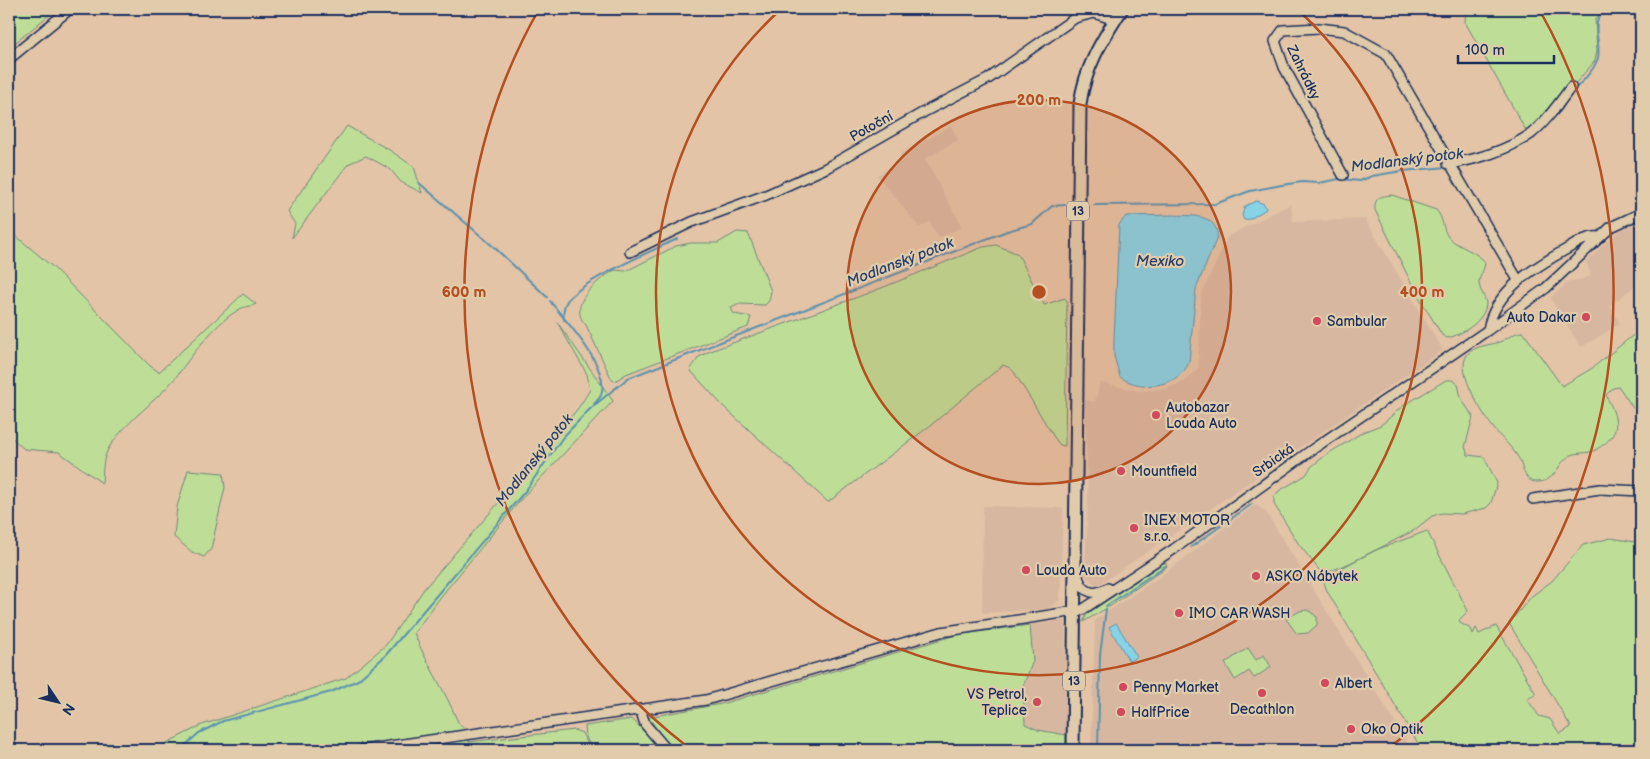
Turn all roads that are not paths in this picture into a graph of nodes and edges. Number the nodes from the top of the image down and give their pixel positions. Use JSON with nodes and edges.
{"nodes":[{"id":1,"x":70,"y":9,"type":"edge"},
{"id":2,"x":1122,"y":9,"type":"edge"},
{"id":3,"x":1115,"y":20,"type":"junction"},
{"id":4,"x":9,"y":59,"type":"edge"},
{"id":5,"x":1571,"y":87,"type":"dead end"},
{"id":6,"x":1448,"y":164,"type":"junction"},
{"id":7,"x":1343,"y":175,"type":"dead end"},
{"id":8,"x":1641,"y":213,"type":"edge"},
{"id":9,"x":1599,"y":237,"type":"junction"},
{"id":10,"x":630,"y":252,"type":"dead end"},
{"id":11,"x":1518,"y":280,"type":"junction"},
{"id":12,"x":1488,"y":330,"type":"junction"},
{"id":13,"x":1641,"y":491,"type":"edge"},
{"id":14,"x":1533,"y":499,"type":"dead end"},
{"id":15,"x":1075,"y":565,"type":"junction"},
{"id":16,"x":1129,"y":580,"type":"junction"},
{"id":17,"x":1074,"y":612,"type":"junction"},
{"id":18,"x":640,"y":709,"type":"junction"},
{"id":19,"x":362,"y":750,"type":"edge"},
{"id":20,"x":667,"y":750,"type":"edge"},
{"id":21,"x":1073,"y":750,"type":"edge"}],
"edges":[{"from":1,"to":4,"type":"street"},
{"from":2,"to":3,"type":"main road","number":"13"},
{"from":3,"to":10,"type":"street","name":"Potoční"},
{"from":3,"to":15,"type":"main road","number":"13"},
{"from":5,"to":6,"type":"street"},
{"from":6,"to":7,"type":"street","name":"Zahrádky"},
{"from":6,"to":11,"type":"street","name":"Zahrádky"},
{"from":8,"to":9,"type":"street","name":"Srbická"},
{"from":9,"to":11,"type":"street","name":"Srbická"},
{"from":9,"to":12,"type":"street","name":"Srbická"},
{"from":11,"to":12,"type":"street","name":"Srbická"},
{"from":12,"to":16,"type":"street","name":"Srbická"},
{"from":13,"to":14,"type":"street"},
{"from":15,"to":16,"type":"street"},
{"from":15,"to":17,"type":"main road","number":"13"},
{"from":16,"to":17,"type":"street","name":"Srbická"},
{"from":17,"to":18,"type":"street","name":"Srbická"},
{"from":17,"to":21,"type":"main road","number":"13"},
{"from":18,"to":19,"type":"street","name":"Srbická"},
{"from":18,"to":20,"type":"street"}]}
